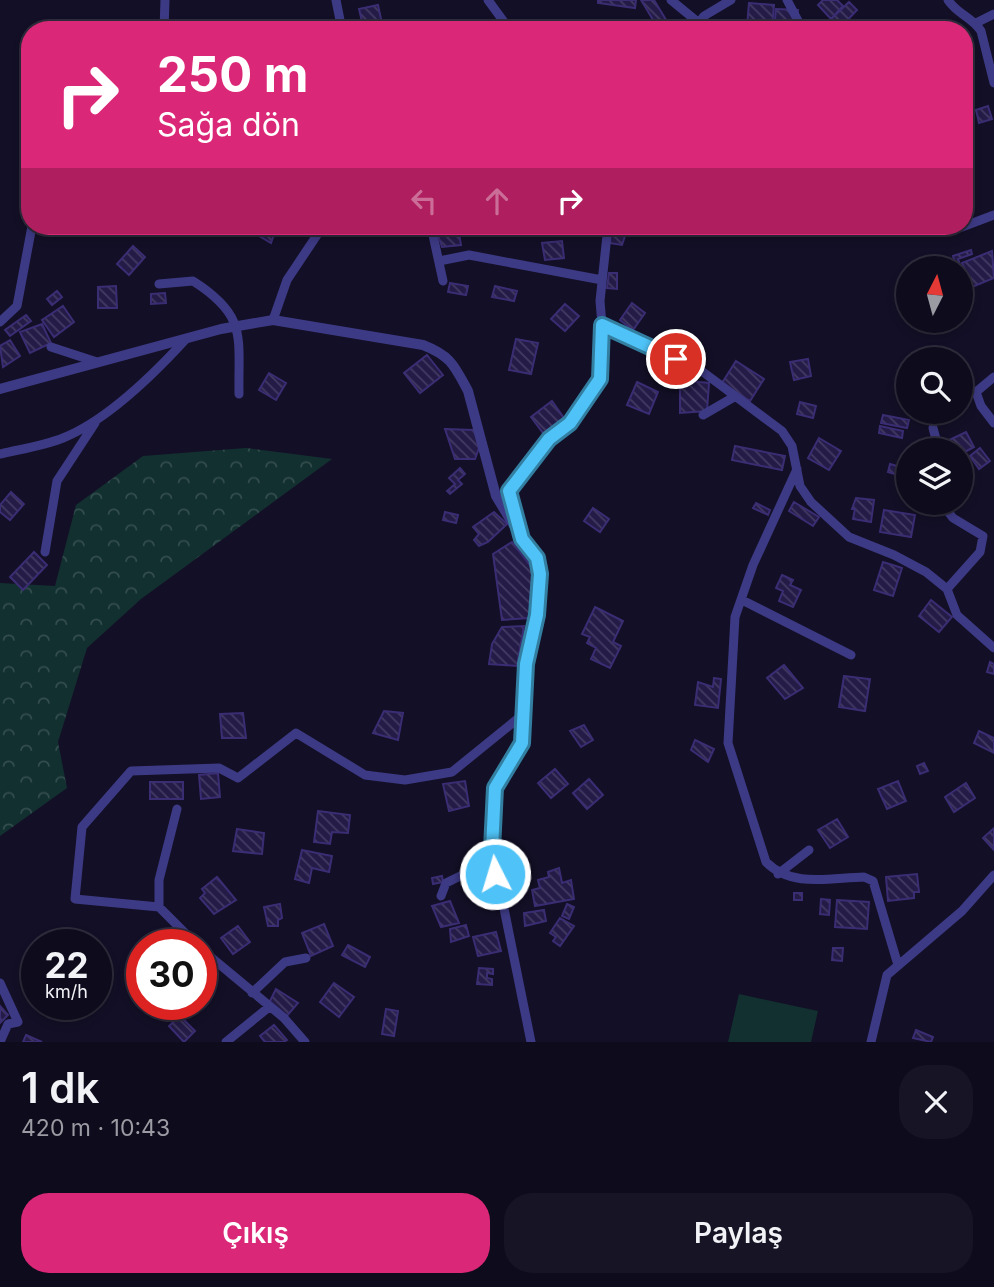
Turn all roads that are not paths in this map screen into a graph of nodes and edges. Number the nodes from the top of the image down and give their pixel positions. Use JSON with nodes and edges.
{"nodes":[{"id":1,"x":165,"y":0,"type":"edge"},
{"id":2,"x":336,"y":0,"type":"edge"},
{"id":3,"x":488,"y":0,"type":"edge"},
{"id":4,"x":670,"y":0,"type":"edge"},
{"id":5,"x":731,"y":0,"type":"edge"},
{"id":6,"x":787,"y":0,"type":"edge"},
{"id":7,"x":948,"y":0,"type":"edge"},
{"id":8,"x":994,"y":14,"type":"edge"},
{"id":9,"x":164,"y":21,"type":"edge"},
{"id":10,"x":340,"y":21,"type":"edge"},
{"id":11,"x":503,"y":21,"type":"edge"},
{"id":12,"x":691,"y":21,"type":"edge"},
{"id":13,"x":700,"y":21,"type":"edge"},
{"id":14,"x":798,"y":21,"type":"edge"},
{"id":15,"x":971,"y":21,"type":"edge"},
{"id":16,"x":975,"y":23,"type":"joint"},
{"id":17,"x":994,"y":83,"type":"edge"},
{"id":18,"x":994,"y":215,"type":"edge"},
{"id":19,"x":973,"y":223,"type":"edge"},
{"id":20,"x":30,"y":235,"type":"edge"},
{"id":21,"x":317,"y":235,"type":"edge"},
{"id":22,"x":433,"y":235,"type":"edge"},
{"id":23,"x":607,"y":235,"type":"edge"},
{"id":24,"x":439,"y":261,"type":"junction"},
{"id":25,"x":602,"y":280,"type":"junction"},
{"id":26,"x":443,"y":281,"type":"dead end"},
{"id":27,"x":159,"y":284,"type":"dead end"},
{"id":28,"x":273,"y":320,"type":"junction"},
{"id":29,"x":0,"y":323,"type":"edge"},
{"id":30,"x":602,"y":325,"type":"junction"},
{"id":31,"x":238,"y":326,"type":"junction"},
{"id":32,"x":186,"y":339,"type":"junction"},
{"id":33,"x":51,"y":347,"type":"dead end"},
{"id":34,"x":97,"y":362,"type":"junction"},
{"id":35,"x":994,"y":377,"type":"edge"},
{"id":36,"x":0,"y":389,"type":"edge"},
{"id":37,"x":239,"y":394,"type":"dead end"},
{"id":38,"x":734,"y":397,"type":"junction"},
{"id":39,"x":102,"y":414,"type":"junction"},
{"id":40,"x":703,"y":415,"type":"dead end"},
{"id":41,"x":994,"y":423,"type":"edge"},
{"id":42,"x":933,"y":428,"type":"dead end"},
{"id":43,"x":936,"y":438,"type":"edge"},
{"id":44,"x":0,"y":454,"type":"edge"},
{"id":45,"x":797,"y":469,"type":"junction"},
{"id":46,"x":951,"y":515,"type":"edge"},
{"id":47,"x":522,"y":539,"type":"junction"},
{"id":48,"x":45,"y":552,"type":"dead end"},
{"id":49,"x":947,"y":589,"type":"junction"},
{"id":50,"x":742,"y":600,"type":"junction"},
{"id":51,"x":994,"y":648,"type":"edge"},
{"id":52,"x":851,"y":655,"type":"dead end"},
{"id":53,"x":526,"y":712,"type":"junction"},
{"id":54,"x":177,"y":809,"type":"dead end"},
{"id":55,"x":809,"y":850,"type":"dead end"},
{"id":56,"x":493,"y":860,"type":"junction"},
{"id":57,"x":778,"y":874,"type":"junction"},
{"id":58,"x":994,"y":876,"type":"edge"},
{"id":59,"x":440,"y":896,"type":"dead end"},
{"id":60,"x":159,"y":907,"type":"junction"},
{"id":61,"x":181,"y":929,"type":"edge"},
{"id":62,"x":306,"y":958,"type":"dead end"},
{"id":63,"x":217,"y":962,"type":"edge"},
{"id":64,"x":898,"y":965,"type":"junction"},
{"id":65,"x":0,"y":983,"type":"edge"},
{"id":66,"x":252,"y":993,"type":"junction"},
{"id":67,"x":269,"y":1007,"type":"junction"},
{"id":68,"x":528,"y":1041,"type":"edge"},
{"id":69,"x":0,"y":1042,"type":"edge"},
{"id":70,"x":226,"y":1042,"type":"edge"},
{"id":71,"x":305,"y":1042,"type":"edge"},
{"id":72,"x":872,"y":1042,"type":"edge"}],
"edges":[{"from":1,"to":9,"type":"street"},
{"from":2,"to":10,"type":"street"},
{"from":3,"to":11,"type":"street"},
{"from":4,"to":12,"type":"street"},
{"from":5,"to":13,"type":"street"},
{"from":6,"to":14,"type":"street"},
{"from":7,"to":15,"type":"street"},
{"from":8,"to":16,"type":"street"},
{"from":16,"to":17,"type":"street"},
{"from":18,"to":19,"type":"street"},
{"from":20,"to":29,"type":"street"},
{"from":21,"to":28,"type":"street"},
{"from":22,"to":24,"type":"street"},
{"from":23,"to":25,"type":"street"},
{"from":24,"to":25,"type":"street"},
{"from":24,"to":26,"type":"street"},
{"from":25,"to":30,"type":"street"},
{"from":27,"to":31,"type":"street"},
{"from":28,"to":31,"type":"street"},
{"from":28,"to":47,"type":"street"},
{"from":30,"to":38,"type":"street"},
{"from":30,"to":47,"type":"street"},
{"from":31,"to":32,"type":"street"},
{"from":31,"to":37,"type":"street"},
{"from":32,"to":34,"type":"street"},
{"from":32,"to":39,"type":"street"},
{"from":33,"to":34,"type":"street"},
{"from":34,"to":36,"type":"street"},
{"from":35,"to":41,"type":"street"},
{"from":38,"to":40,"type":"street"},
{"from":38,"to":45,"type":"street"},
{"from":39,"to":44,"type":"street"},
{"from":39,"to":48,"type":"street"},
{"from":42,"to":43,"type":"street"},
{"from":45,"to":49,"type":"street"},
{"from":45,"to":50,"type":"street"},
{"from":46,"to":49,"type":"street"},
{"from":47,"to":53,"type":"street"},
{"from":49,"to":51,"type":"street"},
{"from":50,"to":52,"type":"street"},
{"from":50,"to":57,"type":"street"},
{"from":53,"to":56,"type":"street"},
{"from":53,"to":60,"type":"street"},
{"from":54,"to":60,"type":"street"},
{"from":55,"to":57,"type":"street"},
{"from":56,"to":59,"type":"street"},
{"from":56,"to":68,"type":"street"},
{"from":57,"to":64,"type":"street"},
{"from":58,"to":64,"type":"street"},
{"from":60,"to":61,"type":"street"},
{"from":62,"to":66,"type":"street"},
{"from":63,"to":66,"type":"street"},
{"from":64,"to":72,"type":"street"},
{"from":65,"to":69,"type":"street"},
{"from":66,"to":67,"type":"street"},
{"from":67,"to":70,"type":"street"},
{"from":67,"to":71,"type":"street"}]}
